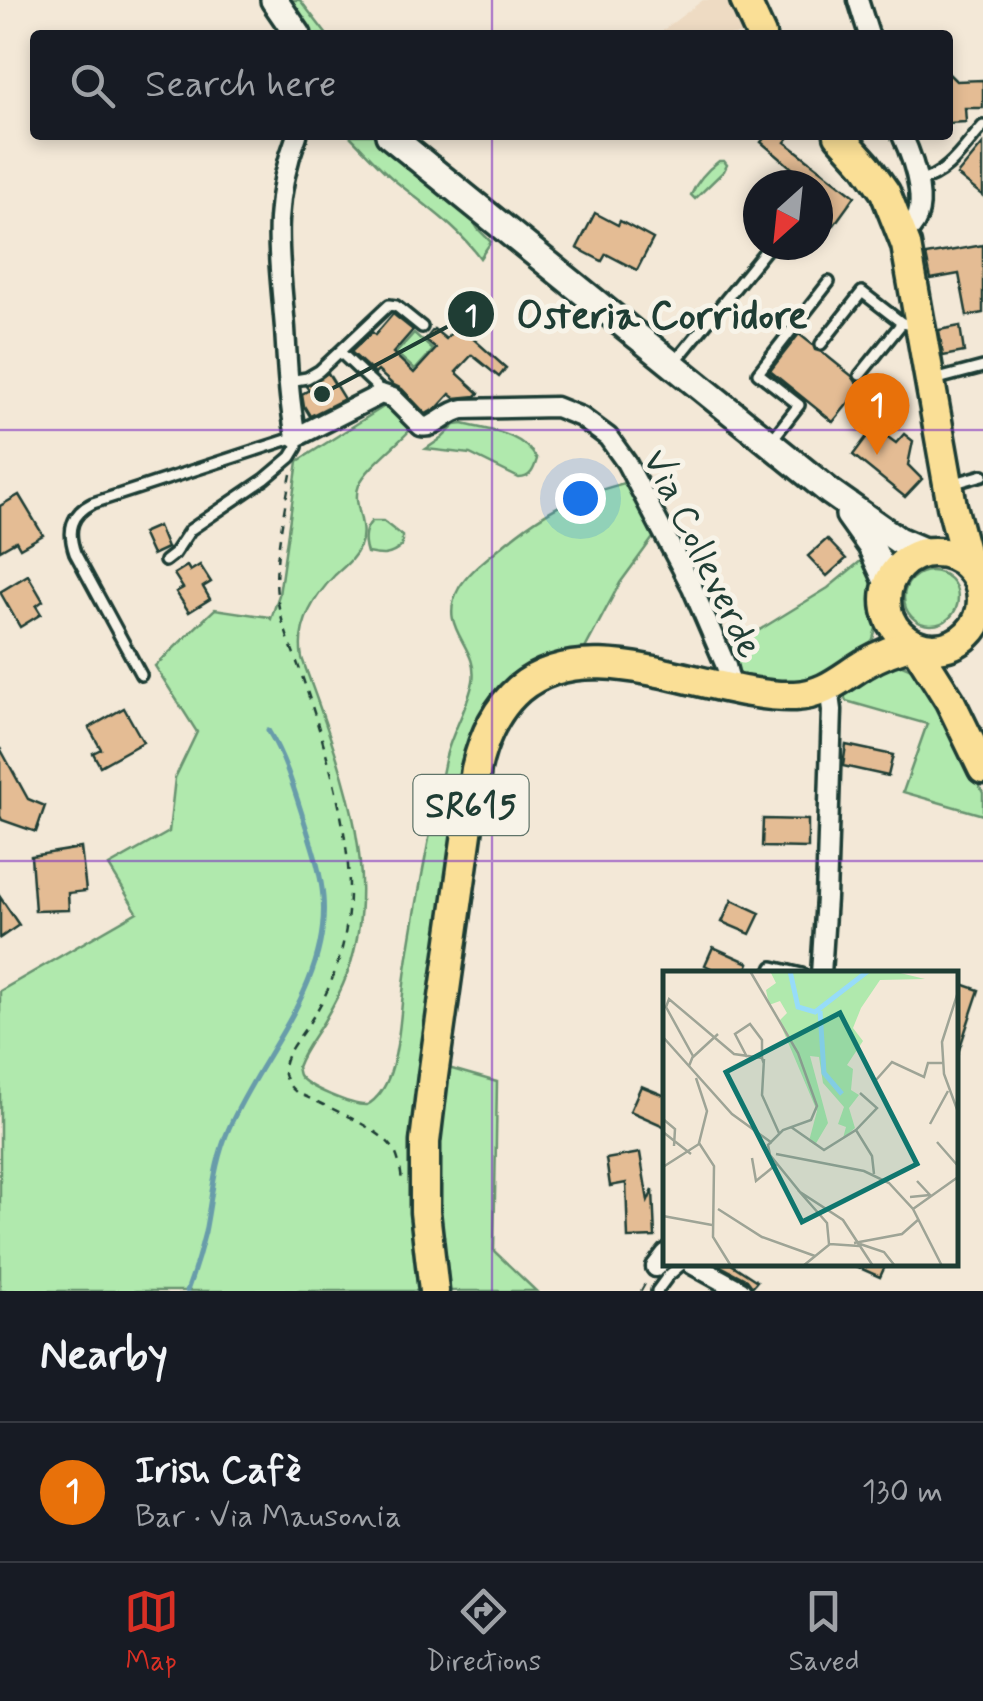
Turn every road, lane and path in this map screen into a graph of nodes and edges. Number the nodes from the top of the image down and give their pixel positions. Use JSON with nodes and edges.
{"nodes":[{"id":1,"x":274,"y":0,"type":"edge"},
{"id":2,"x":746,"y":0,"type":"edge"},
{"id":3,"x":858,"y":0,"type":"edge"},
{"id":4,"x":295,"y":30,"type":"edge"},
{"id":5,"x":759,"y":30,"type":"edge"},
{"id":6,"x":867,"y":30,"type":"edge"},
{"id":7,"x":983,"y":126,"type":"edge"},
{"id":8,"x":296,"y":140,"type":"edge"},
{"id":9,"x":395,"y":140,"type":"edge"},
{"id":10,"x":843,"y":140,"type":"edge"},
{"id":11,"x":904,"y":140,"type":"edge"},
{"id":12,"x":918,"y":181,"type":"junction"},
{"id":13,"x":903,"y":234,"type":"junction"},
{"id":14,"x":758,"y":260,"type":"edge"},
{"id":15,"x":830,"y":282,"type":"dead end"},
{"id":16,"x":912,"y":323,"type":"junction"},
{"id":17,"x":422,"y":327,"type":"dead end"},
{"id":18,"x":821,"y":344,"type":"dead end"},
{"id":19,"x":340,"y":352,"type":"junction"},
{"id":20,"x":673,"y":365,"type":"junction"},
{"id":21,"x":983,"y":367,"type":"edge"},
{"id":22,"x":860,"y":376,"type":"dead end"},
{"id":23,"x":931,"y":380,"type":"junction"},
{"id":24,"x":289,"y":381,"type":"junction"},
{"id":25,"x":381,"y":394,"type":"junction"},
{"id":26,"x":770,"y":443,"type":"junction"},
{"id":27,"x":296,"y":444,"type":"junction"},
{"id":28,"x":983,"y":476,"type":"edge"},
{"id":29,"x":830,"y":492,"type":"junction"},
{"id":30,"x":950,"y":495,"type":"junction"},
{"id":31,"x":927,"y":552,"type":"junction"},
{"id":32,"x":166,"y":561,"type":"dead end"},
{"id":33,"x":968,"y":566,"type":"junction"},
{"id":34,"x":888,"y":584,"type":"junction"},
{"id":35,"x":888,"y":616,"type":"junction"},
{"id":36,"x":957,"y":642,"type":"junction"},
{"id":37,"x":914,"y":644,"type":"junction"},
{"id":38,"x":862,"y":665,"type":"junction"},
{"id":39,"x":141,"y":674,"type":"dead end"},
{"id":40,"x":829,"y":688,"type":"junction"},
{"id":41,"x":732,"y":689,"type":"junction"},
{"id":42,"x":950,"y":701,"type":"junction"},
{"id":43,"x":983,"y":769,"type":"edge"},
{"id":44,"x":821,"y":971,"type":"edge"},
{"id":45,"x":403,"y":1186,"type":"dead end"},
{"id":46,"x":680,"y":1266,"type":"edge"},
{"id":47,"x":696,"y":1266,"type":"edge"},
{"id":48,"x":434,"y":1291,"type":"edge"},
{"id":49,"x":657,"y":1291,"type":"edge"},
{"id":50,"x":741,"y":1291,"type":"edge"}],
"edges":[{"from":1,"to":4,"type":"main road"},
{"from":2,"to":5,"type":"main road"},
{"from":3,"to":6,"type":"street"},
{"from":7,"to":12,"type":"lane"},
{"from":8,"to":24,"type":"street"},
{"from":9,"to":20,"type":"main road"},
{"from":10,"to":13,"type":"main road"},
{"from":11,"to":12,"type":"street"},
{"from":12,"to":13,"type":"street"},
{"from":13,"to":16,"type":"main road"},
{"from":14,"to":20,"type":"lane"},
{"from":15,"to":26,"type":"lane"},
{"from":16,"to":18,"type":"lane"},
{"from":16,"to":22,"type":"lane"},
{"from":16,"to":23,"type":"main road"},
{"from":17,"to":19,"type":"lane"},
{"from":19,"to":24,"type":"lane"},
{"from":19,"to":25,"type":"lane"},
{"from":20,"to":26,"type":"main road"},
{"from":21,"to":23,"type":"lane"},
{"from":23,"to":30,"type":"main road"},
{"from":24,"to":27,"type":"street"},
{"from":25,"to":27,"type":"street"},
{"from":25,"to":41,"type":"street","name":"Via Colleverde"},
{"from":26,"to":29,"type":"main road"},
{"from":27,"to":32,"type":"lane"},
{"from":27,"to":39,"type":"lane"},
{"from":27,"to":45,"type":"path"},
{"from":28,"to":30,"type":"lane"},
{"from":29,"to":31,"type":"main road"},
{"from":29,"to":34,"type":"main road"},
{"from":30,"to":31,"type":"main road"},
{"from":30,"to":33,"type":"main road"},
{"from":31,"to":33,"type":"main road"},
{"from":31,"to":34,"type":"main road"},
{"from":33,"to":36,"type":"main road"},
{"from":34,"to":35,"type":"main road"},
{"from":35,"to":37,"type":"main road"},
{"from":35,"to":38,"type":"main road","number":"SR615"},
{"from":36,"to":37,"type":"main road"},
{"from":36,"to":42,"type":"main road"},
{"from":37,"to":38,"type":"main road","number":"SR615"},
{"from":37,"to":42,"type":"main road"},
{"from":38,"to":40,"type":"main road","number":"SR615"},
{"from":40,"to":41,"type":"main road","number":"SR615"},
{"from":40,"to":44,"type":"street"},
{"from":41,"to":48,"type":"main road","number":"SR615"},
{"from":42,"to":43,"type":"main road"},
{"from":46,"to":49,"type":"lane"},
{"from":47,"to":50,"type":"street"}]}
